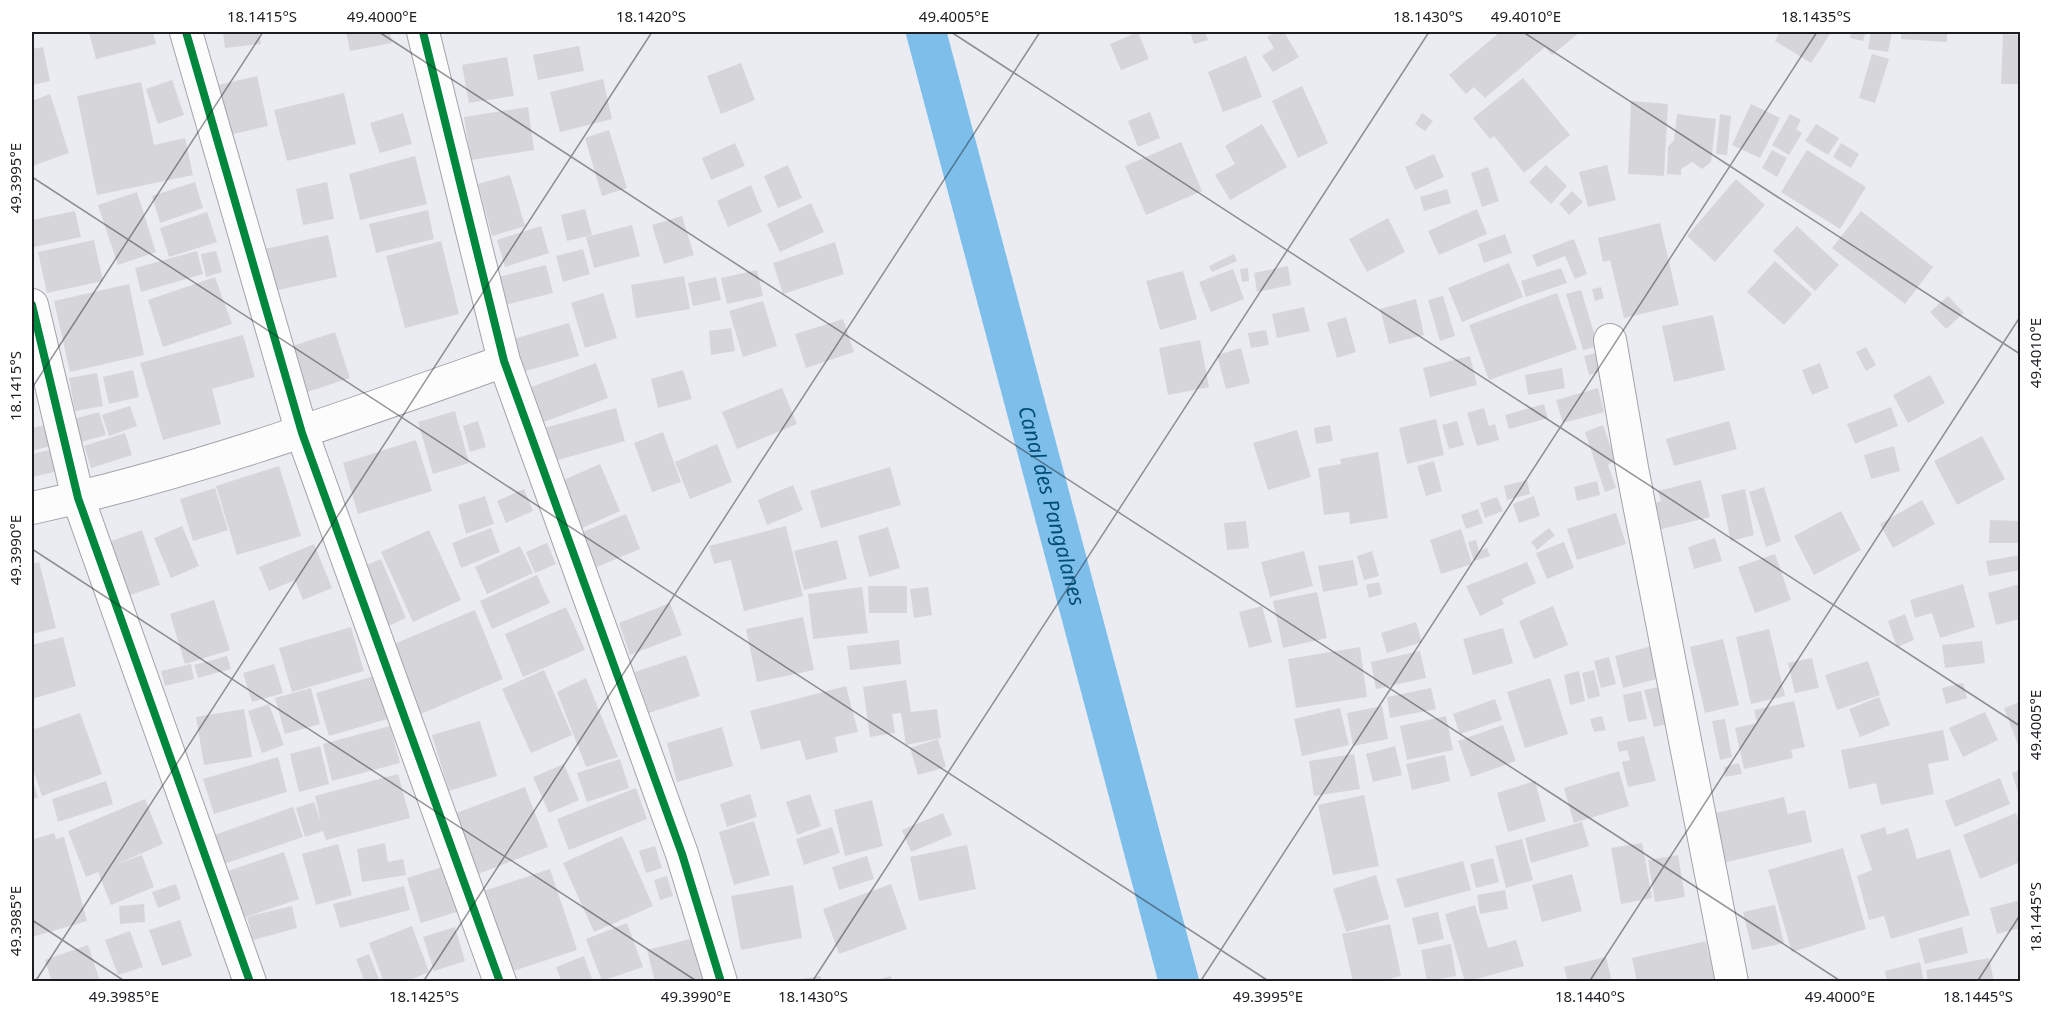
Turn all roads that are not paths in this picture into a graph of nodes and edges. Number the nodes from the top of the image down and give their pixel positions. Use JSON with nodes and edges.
{"nodes":[{"id":1,"x":186,"y":32,"type":"edge"},
{"id":2,"x":423,"y":32,"type":"edge"},
{"id":3,"x":32,"y":305,"type":"edge"},
{"id":4,"x":1610,"y":340,"type":"dead end"},
{"id":5,"x":504,"y":361,"type":"junction"},
{"id":6,"x":302,"y":433,"type":"junction"},
{"id":7,"x":78,"y":498,"type":"junction"},
{"id":8,"x":32,"y":508,"type":"edge"},
{"id":9,"x":250,"y":981,"type":"edge"},
{"id":10,"x":500,"y":981,"type":"edge"},
{"id":11,"x":721,"y":981,"type":"edge"},
{"id":12,"x":1732,"y":981,"type":"edge"}],
"edges":[{"from":1,"to":6,"type":"street"},
{"from":2,"to":5,"type":"street"},
{"from":3,"to":7,"type":"street"},
{"from":4,"to":12,"type":"street"},
{"from":5,"to":6,"type":"street"},
{"from":5,"to":11,"type":"street"},
{"from":6,"to":7,"type":"street"},
{"from":6,"to":10,"type":"street"},
{"from":7,"to":8,"type":"street"},
{"from":7,"to":9,"type":"street"}]}
